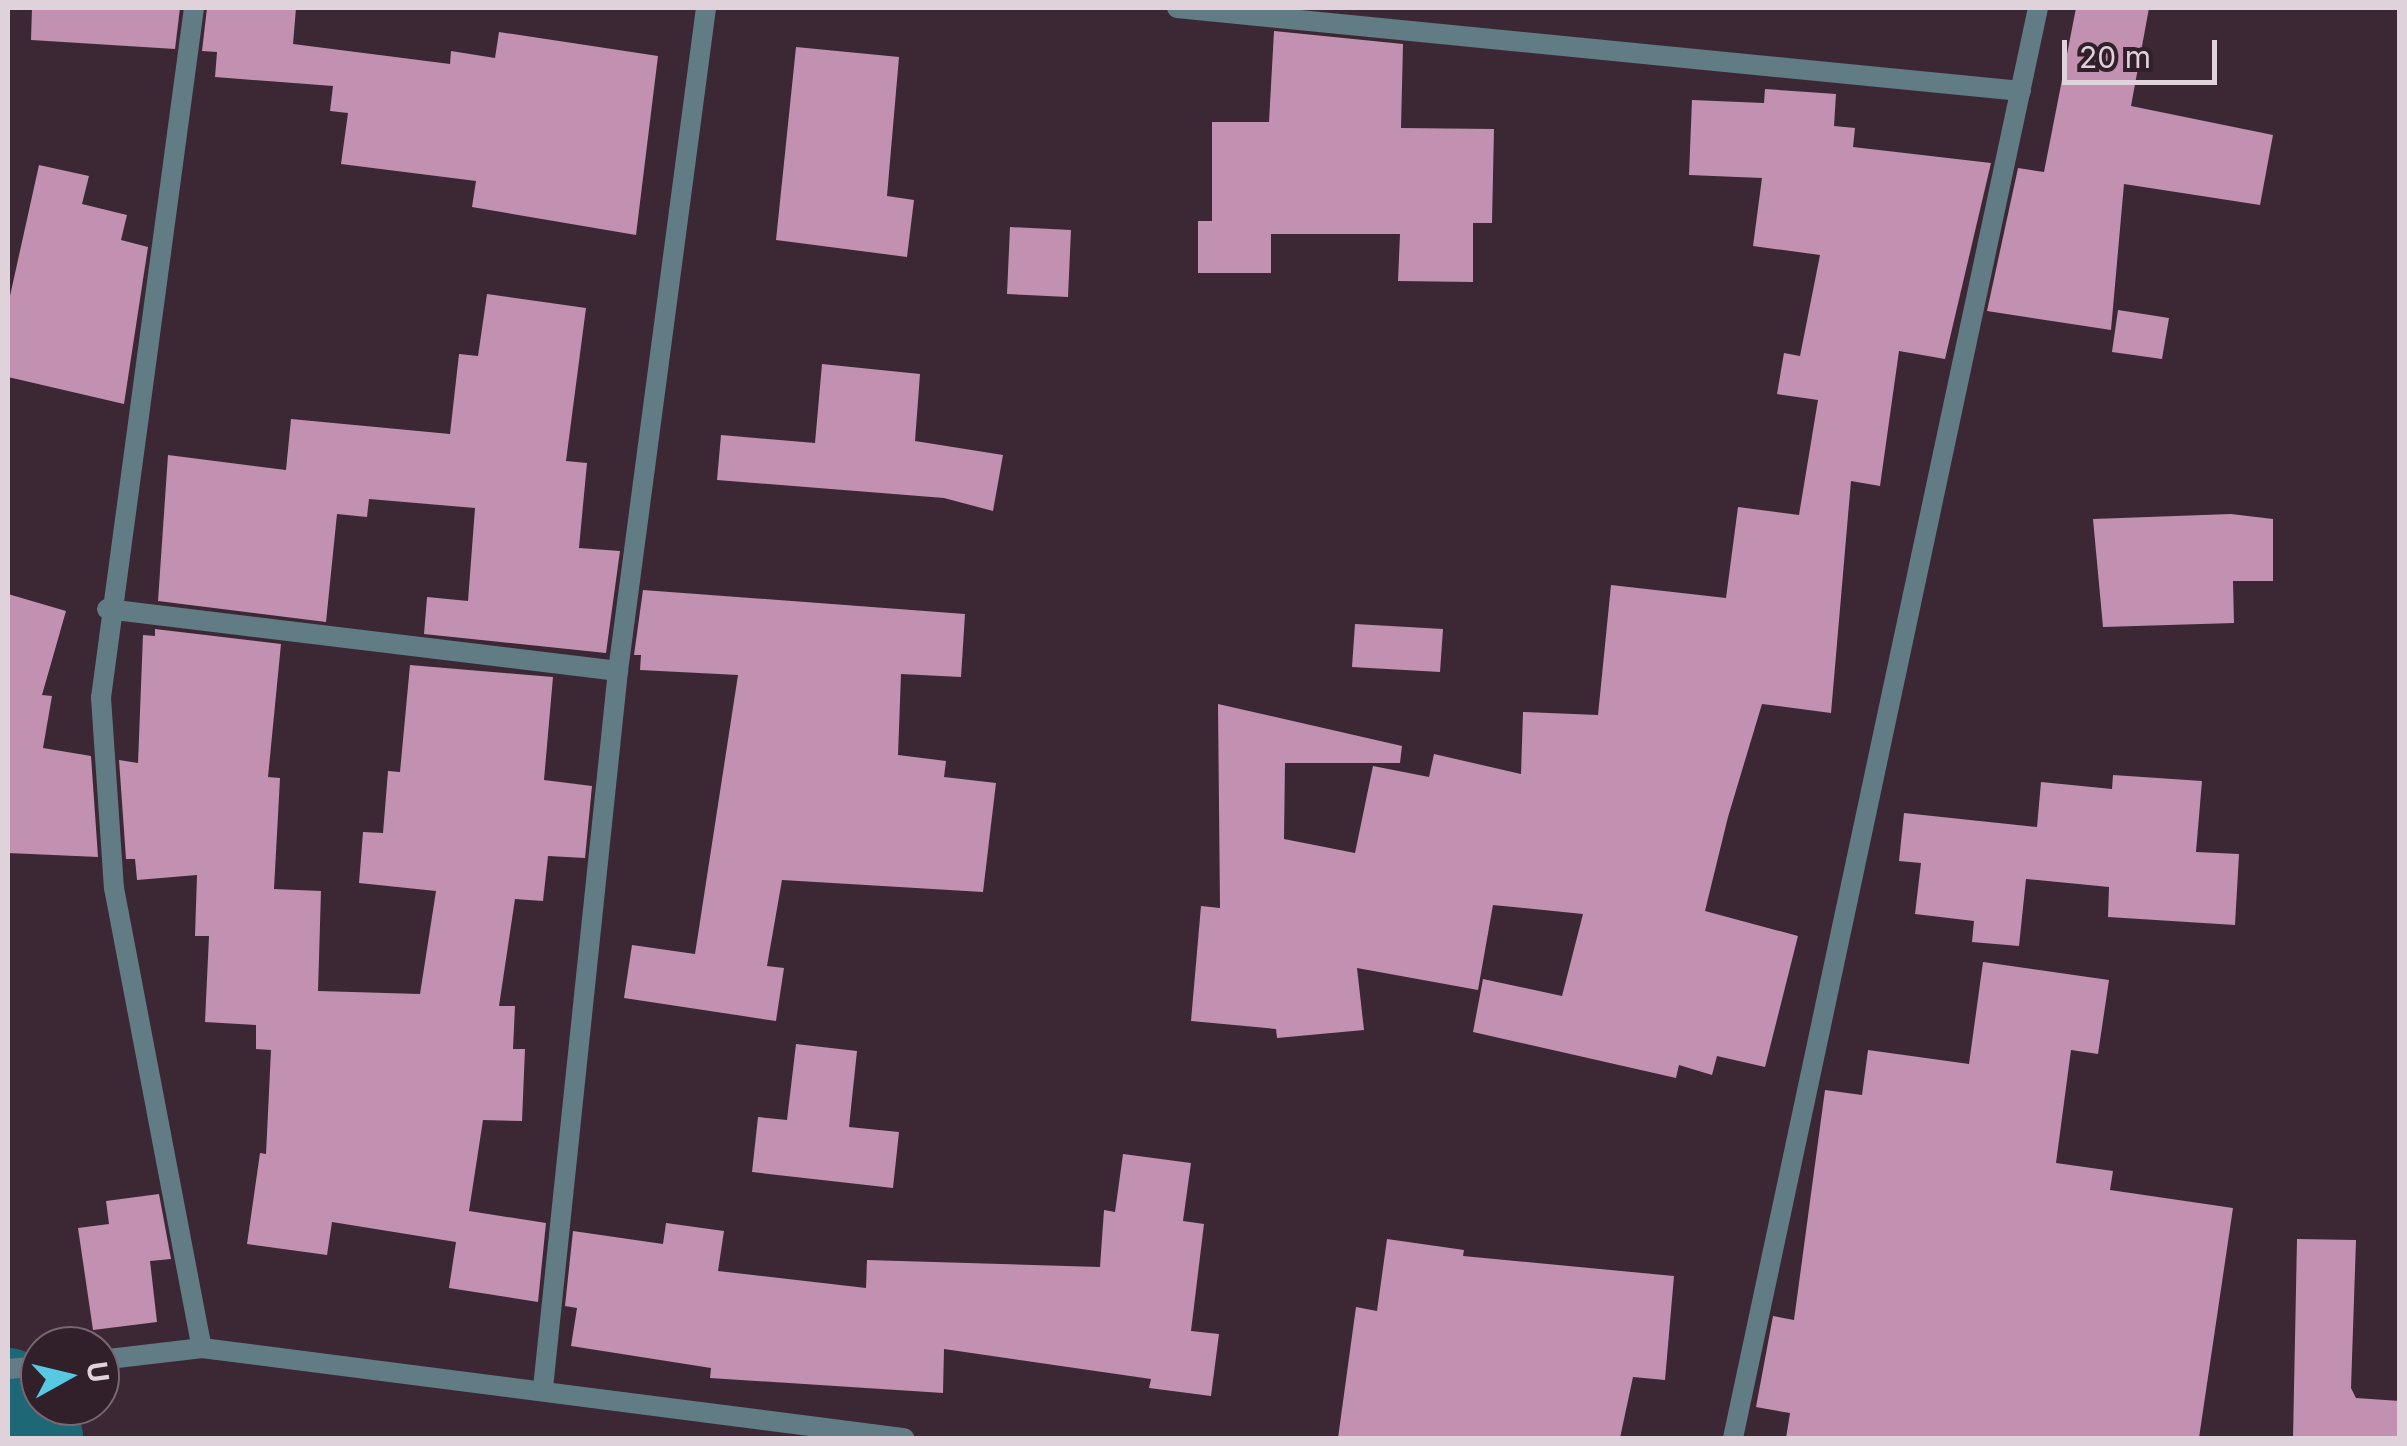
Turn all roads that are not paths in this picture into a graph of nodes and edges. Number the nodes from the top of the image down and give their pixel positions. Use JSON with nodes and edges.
{"nodes":[{"id":1,"x":194,"y":8,"type":"edge"},
{"id":2,"x":706,"y":8,"type":"edge"},
{"id":3,"x":1177,"y":8,"type":"edge"},
{"id":4,"x":2038,"y":8,"type":"edge"},
{"id":5,"x":2021,"y":91,"type":"junction"},
{"id":6,"x":107,"y":609,"type":"junction"},
{"id":7,"x":618,"y":671,"type":"junction"},
{"id":8,"x":202,"y":1348,"type":"junction"},
{"id":9,"x":120,"y":1358,"type":"edge"},
{"id":10,"x":542,"y":1388,"type":"junction"},
{"id":11,"x":904,"y":1438,"type":"edge"},
{"id":12,"x":1733,"y":1438,"type":"edge"}],
"edges":[{"from":1,"to":6,"type":"street"},
{"from":2,"to":7,"type":"street"},
{"from":3,"to":5,"type":"street"},
{"from":4,"to":5,"type":"street"},
{"from":5,"to":12,"type":"street"},
{"from":6,"to":7,"type":"street"},
{"from":6,"to":8,"type":"street"},
{"from":7,"to":10,"type":"street"},
{"from":8,"to":9,"type":"street"},
{"from":8,"to":10,"type":"street"},
{"from":10,"to":11,"type":"street"}]}
